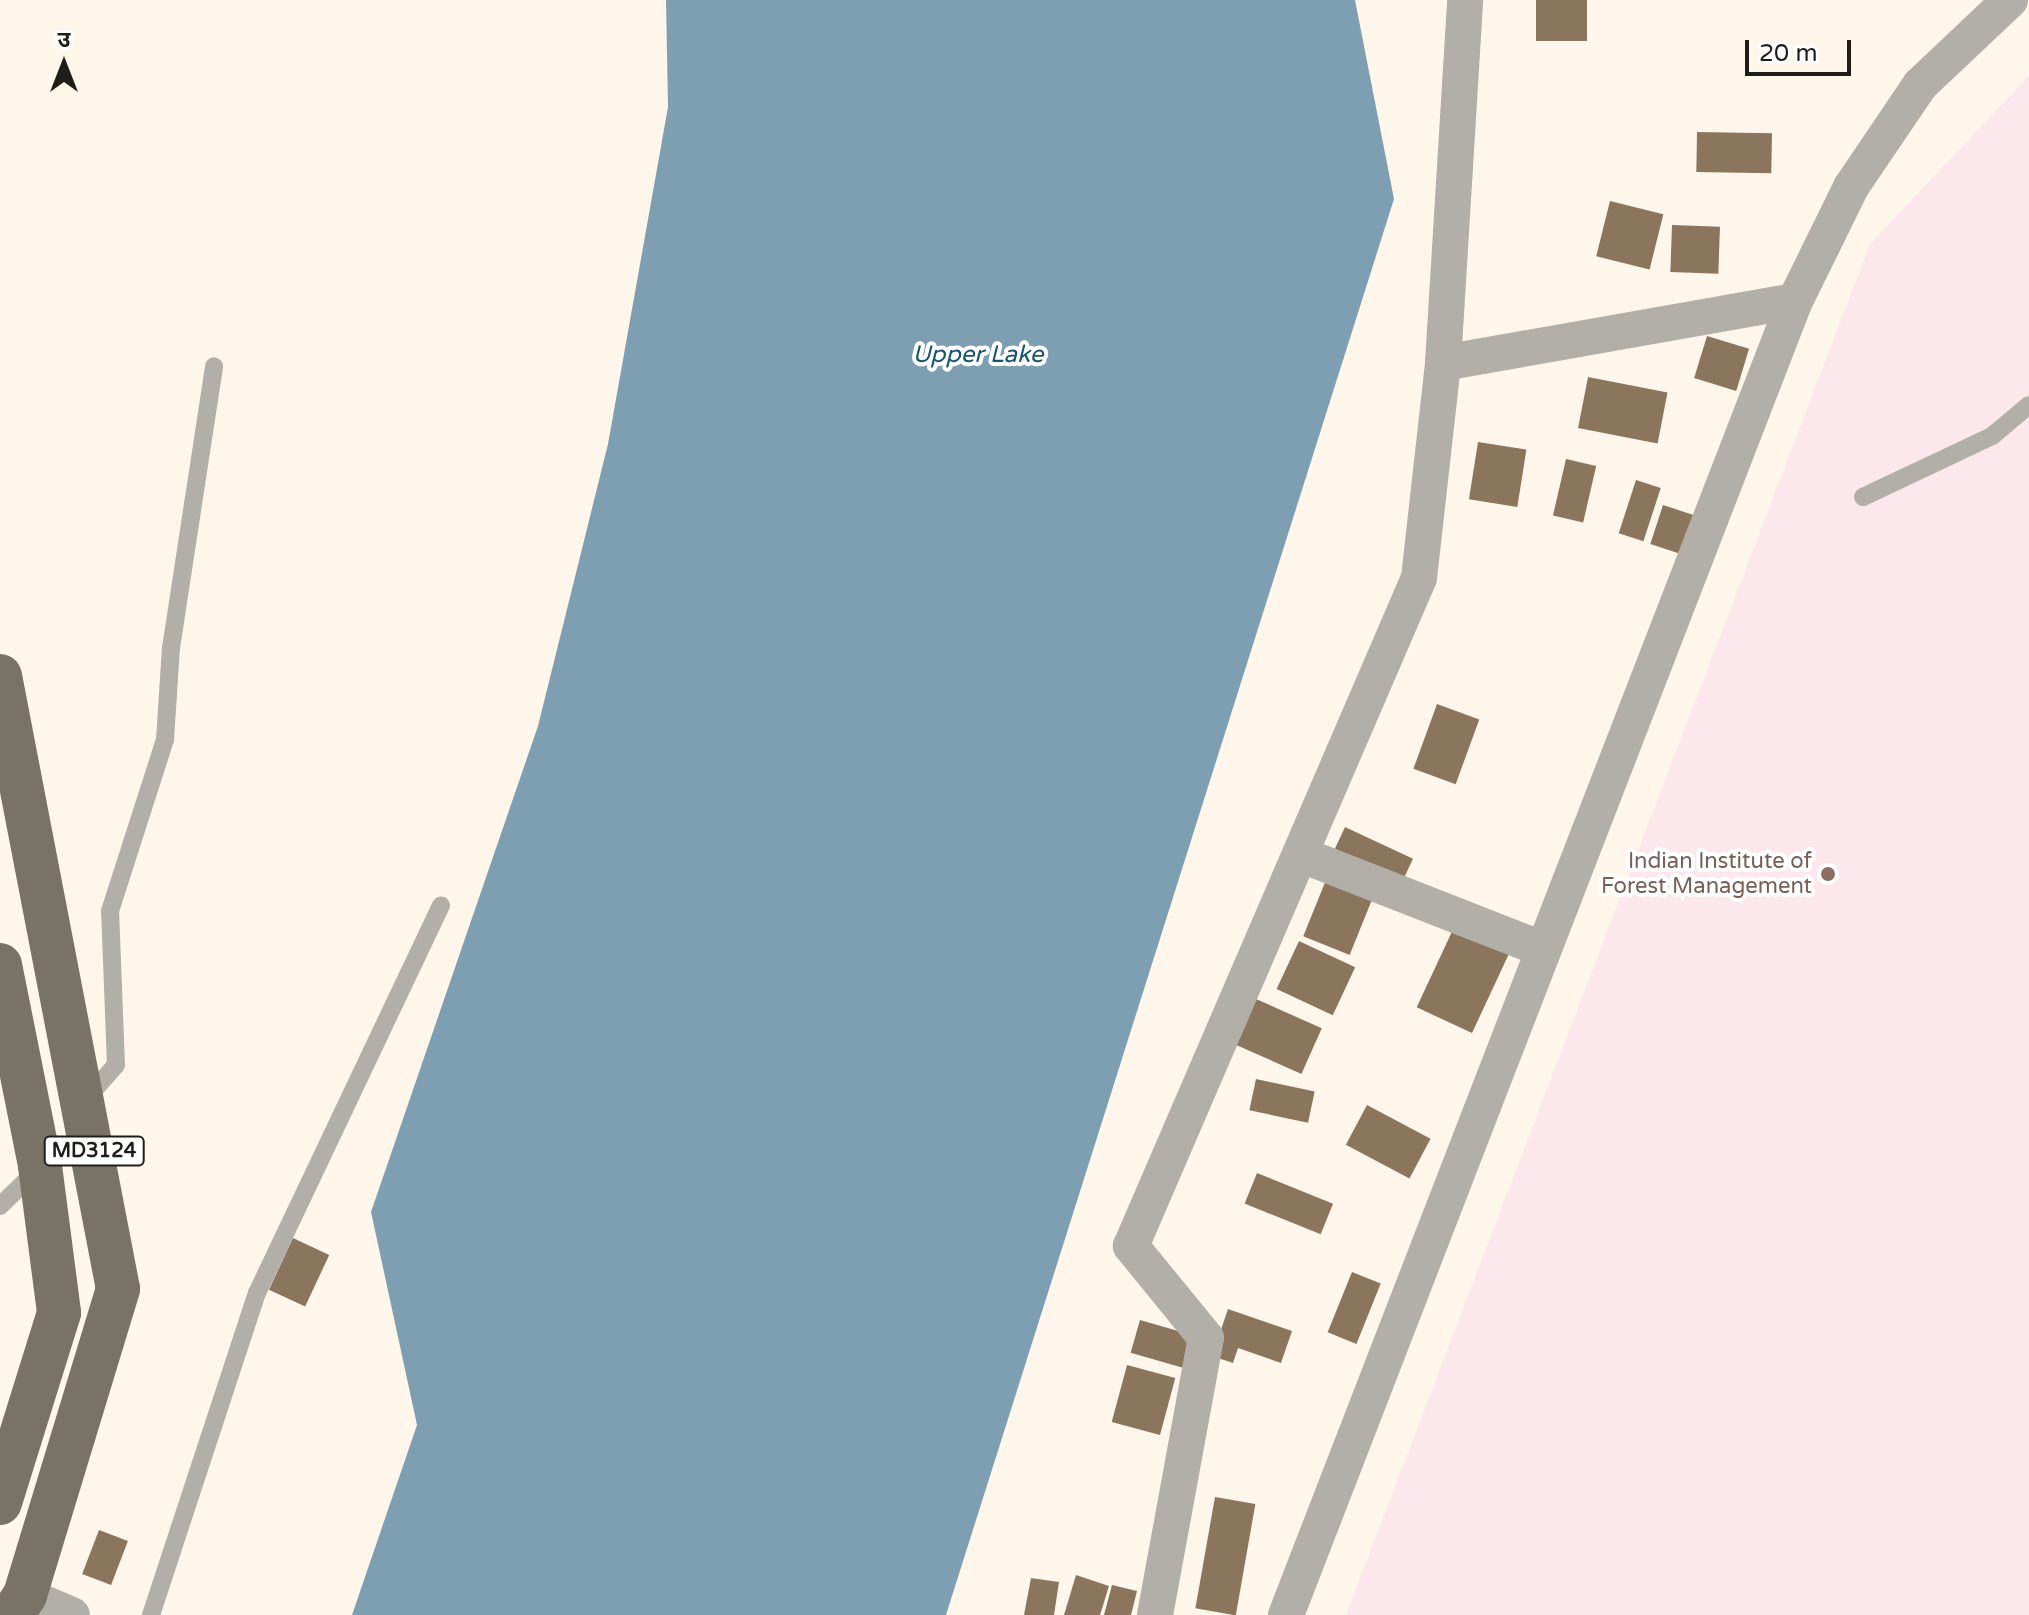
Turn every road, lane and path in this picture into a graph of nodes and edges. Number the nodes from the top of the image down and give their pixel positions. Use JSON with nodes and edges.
{"nodes":[{"id":1,"x":1465,"y":0,"type":"edge"},
{"id":2,"x":2010,"y":0,"type":"edge"},
{"id":3,"x":1795,"y":301,"type":"junction"},
{"id":4,"x":1443,"y":363,"type":"junction"},
{"id":5,"x":214,"y":366,"type":"dead end"},
{"id":6,"x":2029,"y":405,"type":"edge"},
{"id":7,"x":1863,"y":497,"type":"dead end"},
{"id":8,"x":0,"y":676,"type":"edge"},
{"id":9,"x":1302,"y":855,"type":"junction"},
{"id":10,"x":441,"y":905,"type":"dead end"},
{"id":11,"x":1539,"y":948,"type":"junction"},
{"id":12,"x":0,"y":965,"type":"edge"},
{"id":13,"x":84,"y":1101,"type":"junction"},
{"id":14,"x":40,"y":1166,"type":"junction"},
{"id":15,"x":102,"y":1193,"type":"junction"},
{"id":16,"x":0,"y":1206,"type":"edge"},
{"id":17,"x":46,"y":1211,"type":"junction"},
{"id":18,"x":0,"y":1503,"type":"edge"},
{"id":19,"x":18,"y":1605,"type":"edge"},
{"id":20,"x":72,"y":1615,"type":"edge"},
{"id":21,"x":151,"y":1615,"type":"edge"},
{"id":22,"x":1155,"y":1615,"type":"edge"},
{"id":23,"x":1286,"y":1615,"type":"edge"}],
"edges":[{"from":1,"to":4,"type":"street"},
{"from":2,"to":3,"type":"street"},
{"from":3,"to":4,"type":"street"},
{"from":3,"to":11,"type":"street"},
{"from":4,"to":9,"type":"street"},
{"from":5,"to":13,"type":"lane"},
{"from":6,"to":7,"type":"lane"},
{"from":8,"to":13,"type":"main road","number":"MD3124"},
{"from":9,"to":11,"type":"street"},
{"from":9,"to":22,"type":"street"},
{"from":10,"to":21,"type":"lane"},
{"from":11,"to":23,"type":"street"},
{"from":12,"to":14,"type":"main road","number":"MD3124"},
{"from":13,"to":15,"type":"main road","number":"MD3124"},
{"from":14,"to":16,"type":"lane"},
{"from":14,"to":17,"type":"main road","number":"MD3124"},
{"from":15,"to":17,"type":"main road"},
{"from":15,"to":19,"type":"main road","number":"MD3124"},
{"from":17,"to":18,"type":"main road","number":"MD3124"},
{"from":19,"to":20,"type":"street"}]}
